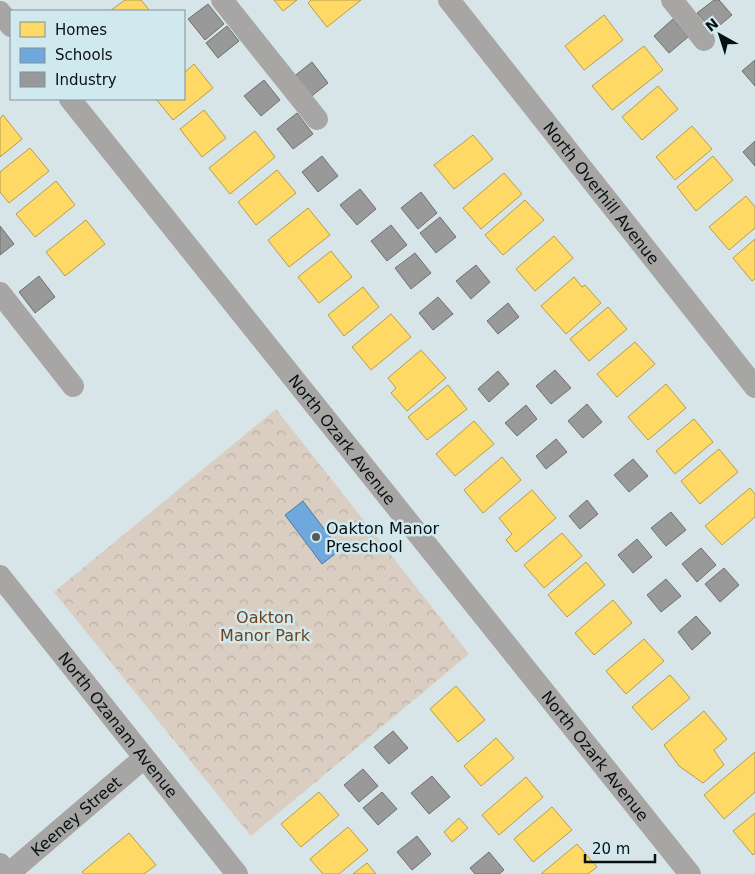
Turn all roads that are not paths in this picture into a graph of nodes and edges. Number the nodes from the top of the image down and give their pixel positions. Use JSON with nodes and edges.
{"nodes":[{"id":1,"x":222,"y":0,"type":"edge"},
{"id":2,"x":449,"y":0,"type":"edge"},
{"id":3,"x":672,"y":0,"type":"edge"},
{"id":4,"x":0,"y":12,"type":"edge"},
{"id":5,"x":10,"y":25,"type":"edge"},
{"id":6,"x":704,"y":40,"type":"dead end"},
{"id":7,"x":71,"y":100,"type":"edge"},
{"id":8,"x":317,"y":119,"type":"dead end"},
{"id":9,"x":0,"y":293,"type":"edge"},
{"id":10,"x":73,"y":386,"type":"dead end"},
{"id":11,"x":755,"y":387,"type":"edge"},
{"id":12,"x":0,"y":576,"type":"edge"},
{"id":13,"x":144,"y":758,"type":"junction"},
{"id":14,"x":0,"y":864,"type":"edge"},
{"id":15,"x":8,"y":874,"type":"edge"},
{"id":16,"x":237,"y":874,"type":"edge"},
{"id":17,"x":690,"y":874,"type":"edge"}],
"edges":[{"from":1,"to":8,"type":"street"},
{"from":2,"to":11,"type":"street","name":"North Overhill Avenue"},
{"from":3,"to":6,"type":"street"},
{"from":4,"to":5,"type":"street"},
{"from":7,"to":17,"type":"street","name":"North Ozark Avenue"},
{"from":9,"to":10,"type":"street"},
{"from":12,"to":13,"type":"street","name":"North Ozanam Avenue"},
{"from":13,"to":15,"type":"street","name":"Keeney Street"},
{"from":13,"to":16,"type":"street","name":"North Ozanam Avenue"},
{"from":14,"to":15,"type":"street"}]}
